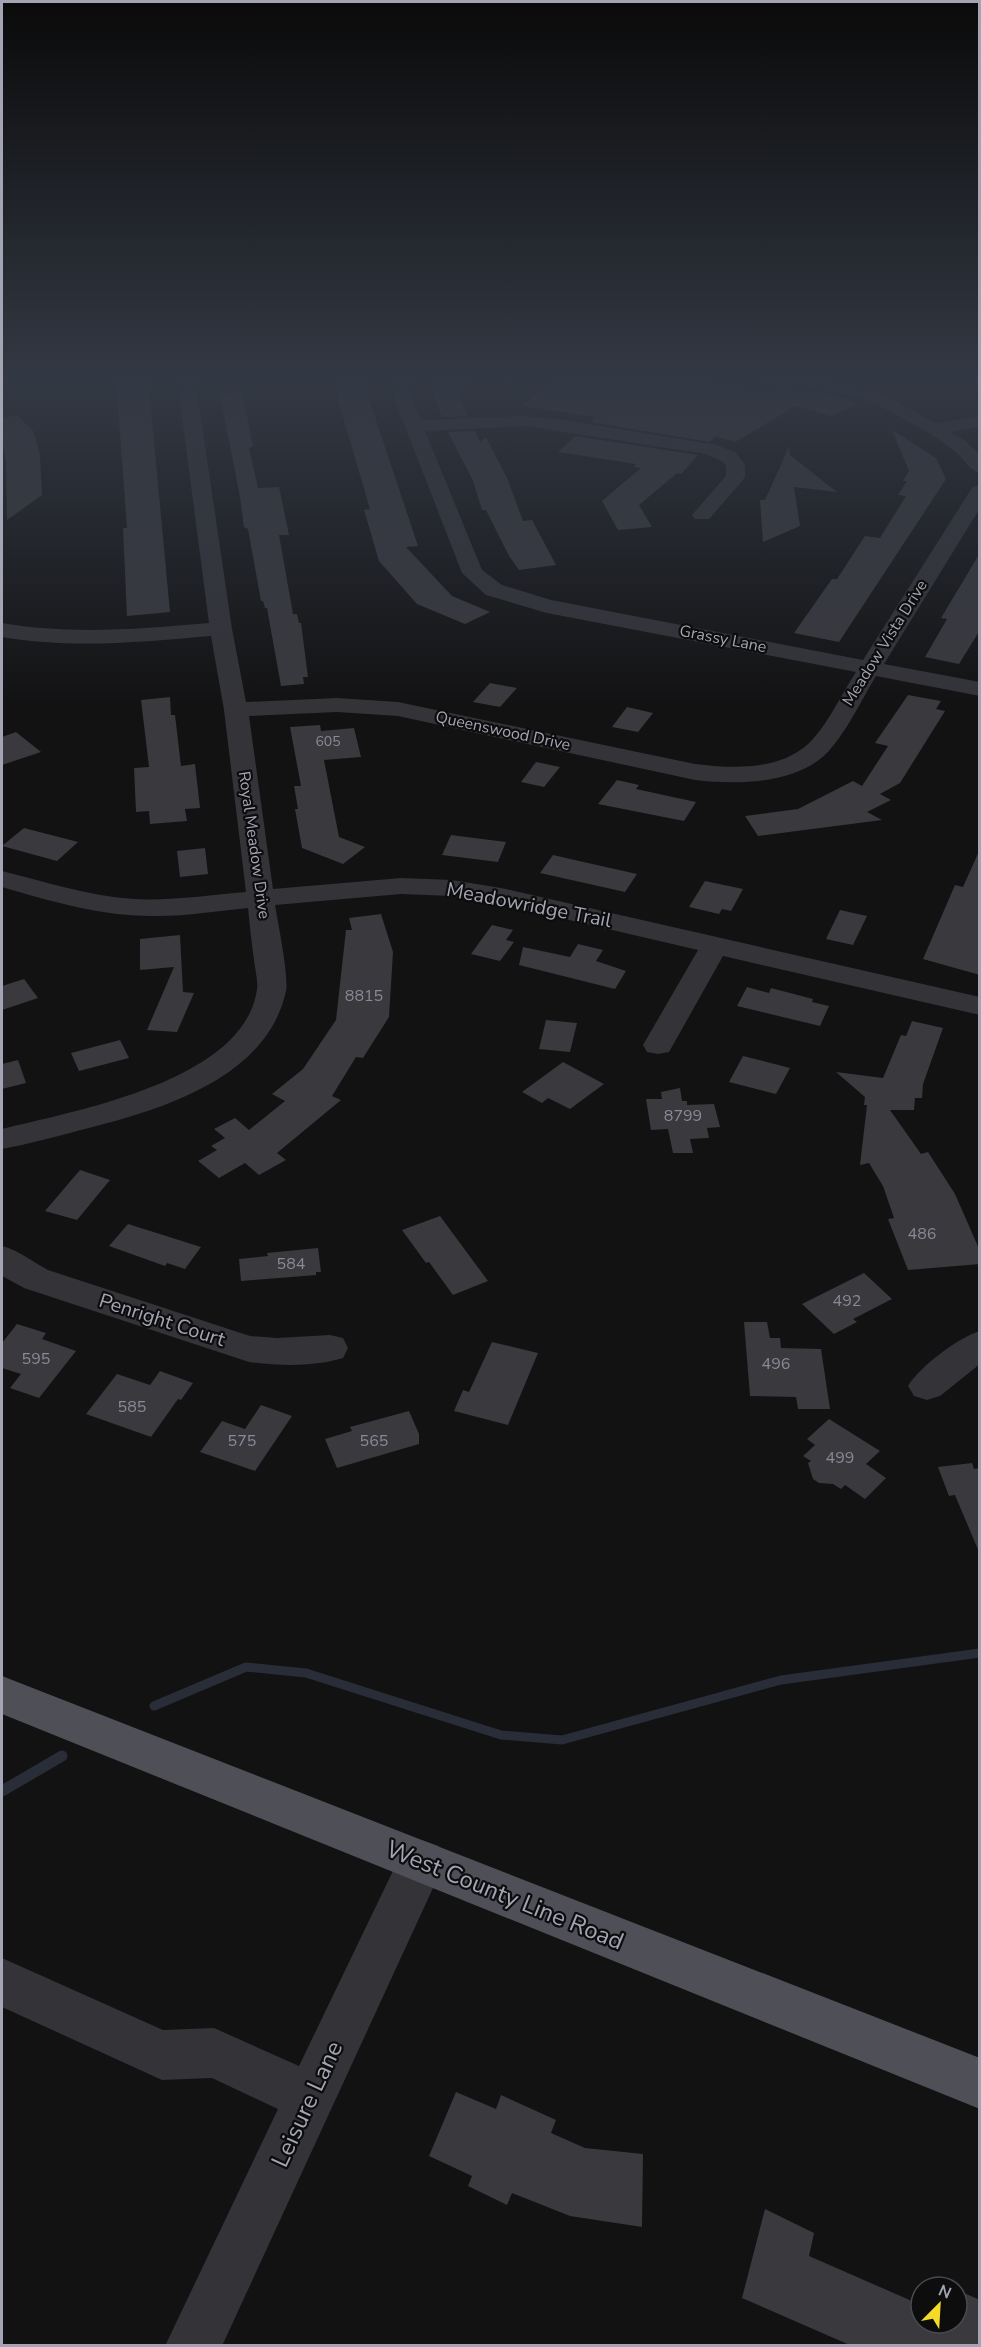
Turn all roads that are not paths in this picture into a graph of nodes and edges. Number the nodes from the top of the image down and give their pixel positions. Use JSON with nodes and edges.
{"nodes":[{"id":1,"x":201,"y":488,"type":"edge"},
{"id":2,"x":439,"y":488,"type":"edge"},
{"id":3,"x":726,"y":488,"type":"edge"},
{"id":4,"x":980,"y":490,"type":"edge"},
{"id":5,"x":702,"y":515,"type":"dead end"},
{"id":6,"x":221,"y":629,"type":"junction"},
{"id":7,"x":2,"y":630,"type":"edge"},
{"id":8,"x":870,"y":668,"type":"junction"},
{"id":9,"x":980,"y":688,"type":"edge"},
{"id":10,"x":236,"y":710,"type":"junction"},
{"id":11,"x":768,"y":770,"type":"joint"},
{"id":12,"x":4,"y":882,"type":"edge"},
{"id":13,"x":262,"y":898,"type":"junction"},
{"id":14,"x":715,"y":945,"type":"junction"},
{"id":15,"x":980,"y":1006,"type":"edge"},
{"id":16,"x":658,"y":1045,"type":"dead end"},
{"id":17,"x":2,"y":1139,"type":"edge"},
{"id":18,"x":2,"y":1258,"type":"edge"},
{"id":19,"x":980,"y":1344,"type":"edge"},
{"id":20,"x":330,"y":1348,"type":"dead end"},
{"id":21,"x":927,"y":1386,"type":"dead end"},
{"id":22,"x":16,"y":1701,"type":"edge"},
{"id":23,"x":422,"y":1862,"type":"junction"},
{"id":24,"x":2,"y":1982,"type":"edge"},
{"id":25,"x":980,"y":2084,"type":"edge"},
{"id":26,"x":310,"y":2097,"type":"junction"},
{"id":27,"x":192,"y":2346,"type":"edge"}],
"edges":[{"from":1,"to":6,"type":"street","name":"Royal Meadow Drive"},
{"from":2,"to":8,"type":"street","name":"Grassy Lane"},
{"from":3,"to":5,"type":"street"},
{"from":4,"to":8,"type":"street","name":"Meadow Vista Drive"},
{"from":6,"to":7,"type":"street"},
{"from":6,"to":10,"type":"street","name":"Royal Meadow Drive"},
{"from":8,"to":9,"type":"street","name":"Grassy Lane"},
{"from":8,"to":11,"type":"street","name":"Meadow Vista Drive"},
{"from":10,"to":11,"type":"street","name":"Queenswood Drive"},
{"from":10,"to":13,"type":"street","name":"Royal Meadow Drive"},
{"from":12,"to":13,"type":"street","name":"Meadowridge Trail"},
{"from":13,"to":14,"type":"street","name":"Meadowridge Trail"},
{"from":13,"to":17,"type":"street","name":"Royal Meadow Drive"},
{"from":14,"to":15,"type":"street","name":"Meadowridge Trail"},
{"from":14,"to":16,"type":"street"},
{"from":18,"to":20,"type":"street","name":"Penright Court"},
{"from":19,"to":21,"type":"street"},
{"from":22,"to":23,"type":"main road","name":"West County Line Road"},
{"from":23,"to":25,"type":"main road","name":"West County Line Road"},
{"from":23,"to":26,"type":"street","name":"Leisure Lane"},
{"from":24,"to":26,"type":"street"},
{"from":26,"to":27,"type":"street","name":"Leisure Lane"}]}
